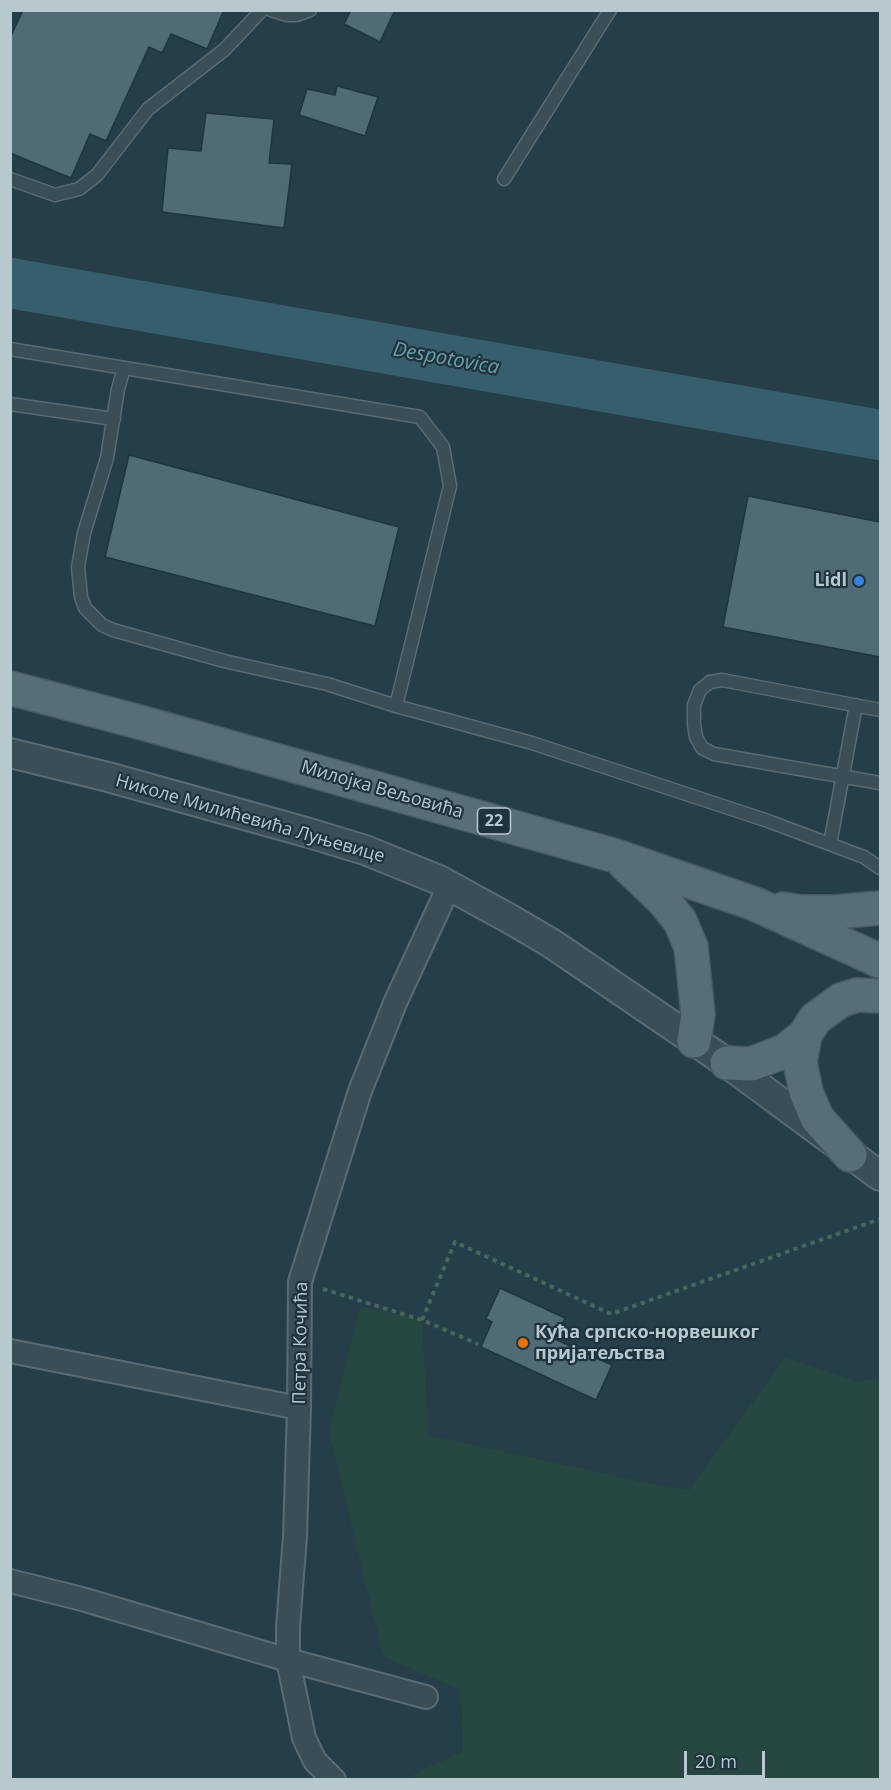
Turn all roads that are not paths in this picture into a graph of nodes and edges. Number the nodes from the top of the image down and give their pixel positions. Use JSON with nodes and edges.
{"nodes":[{"id":1,"x":262,"y":10,"type":"edge"},
{"id":2,"x":271,"y":10,"type":"edge"},
{"id":3,"x":310,"y":10,"type":"edge"},
{"id":4,"x":610,"y":10,"type":"edge"},
{"id":5,"x":10,"y":179,"type":"edge"},
{"id":6,"x":504,"y":179,"type":"dead end"},
{"id":7,"x":10,"y":349,"type":"edge"},
{"id":8,"x":124,"y":368,"type":"junction"},
{"id":9,"x":10,"y":404,"type":"edge"},
{"id":10,"x":114,"y":419,"type":"junction"},
{"id":11,"x":10,"y":688,"type":"edge"},
{"id":12,"x":856,"y":705,"type":"junction"},
{"id":13,"x":396,"y":706,"type":"junction"},
{"id":14,"x":880,"y":710,"type":"edge"},
{"id":15,"x":10,"y":753,"type":"edge"},
{"id":16,"x":843,"y":777,"type":"junction"},
{"id":17,"x":880,"y":783,"type":"edge"},
{"id":18,"x":830,"y":844,"type":"junction"},
{"id":19,"x":616,"y":856,"type":"junction"},
{"id":20,"x":880,"y":868,"type":"edge"},
{"id":21,"x":449,"y":886,"type":"junction"},
{"id":22,"x":755,"y":904,"type":"junction"},
{"id":23,"x":880,"y":908,"type":"edge"},
{"id":24,"x":880,"y":962,"type":"edge"},
{"id":25,"x":880,"y":996,"type":"edge"},
{"id":26,"x":805,"y":1035,"type":"junction"},
{"id":27,"x":694,"y":1041,"type":"junction"},
{"id":28,"x":727,"y":1063,"type":"junction"},
{"id":29,"x":850,"y":1155,"type":"junction"},
{"id":30,"x":880,"y":1176,"type":"edge"},
{"id":31,"x":10,"y":1351,"type":"edge"},
{"id":32,"x":299,"y":1408,"type":"junction"},
{"id":33,"x":10,"y":1581,"type":"edge"},
{"id":34,"x":288,"y":1660,"type":"junction"},
{"id":35,"x":426,"y":1697,"type":"dead end"},
{"id":36,"x":334,"y":1779,"type":"edge"}],
"edges":[{"from":1,"to":5,"type":"lane"},
{"from":2,"to":3,"type":"lane"},
{"from":4,"to":6,"type":"lane"},
{"from":7,"to":8,"type":"lane"},
{"from":8,"to":10,"type":"lane"},
{"from":8,"to":13,"type":"lane"},
{"from":9,"to":10,"type":"lane"},
{"from":10,"to":13,"type":"lane"},
{"from":11,"to":19,"type":"main road","name":"Милојка Вељовића","number":"22"},
{"from":12,"to":14,"type":"lane"},
{"from":12,"to":16,"type":"lane"},
{"from":12,"to":16,"type":"lane"},
{"from":13,"to":18,"type":"lane"},
{"from":15,"to":21,"type":"street","name":"Николе Милићевића Луњевице"},
{"from":16,"to":17,"type":"lane"},
{"from":16,"to":18,"type":"lane"},
{"from":18,"to":20,"type":"lane"},
{"from":19,"to":22,"type":"main road","name":"Милојка Вељовића","number":"22"},
{"from":19,"to":27,"type":"main road"},
{"from":21,"to":27,"type":"street","name":"Николе Милићевића Луњевице"},
{"from":21,"to":32,"type":"street","name":"Петра Кочића"},
{"from":22,"to":23,"type":"main road"},
{"from":22,"to":24,"type":"main road","name":"Милојка Вељовића","number":"22"},
{"from":25,"to":26,"type":"main road"},
{"from":26,"to":28,"type":"main road"},
{"from":26,"to":29,"type":"main road"},
{"from":27,"to":28,"type":"street","name":"Николе Милићевића Луњевице"},
{"from":28,"to":29,"type":"street","name":"Николе Милићевића Луњевице"},
{"from":29,"to":30,"type":"street","name":"Николе Милићевића Луњевице"},
{"from":31,"to":32,"type":"street"},
{"from":32,"to":34,"type":"street","name":"Петра Кочића"},
{"from":33,"to":34,"type":"street"},
{"from":34,"to":35,"type":"street"},
{"from":34,"to":36,"type":"street","name":"Петра Кочића"}]}
